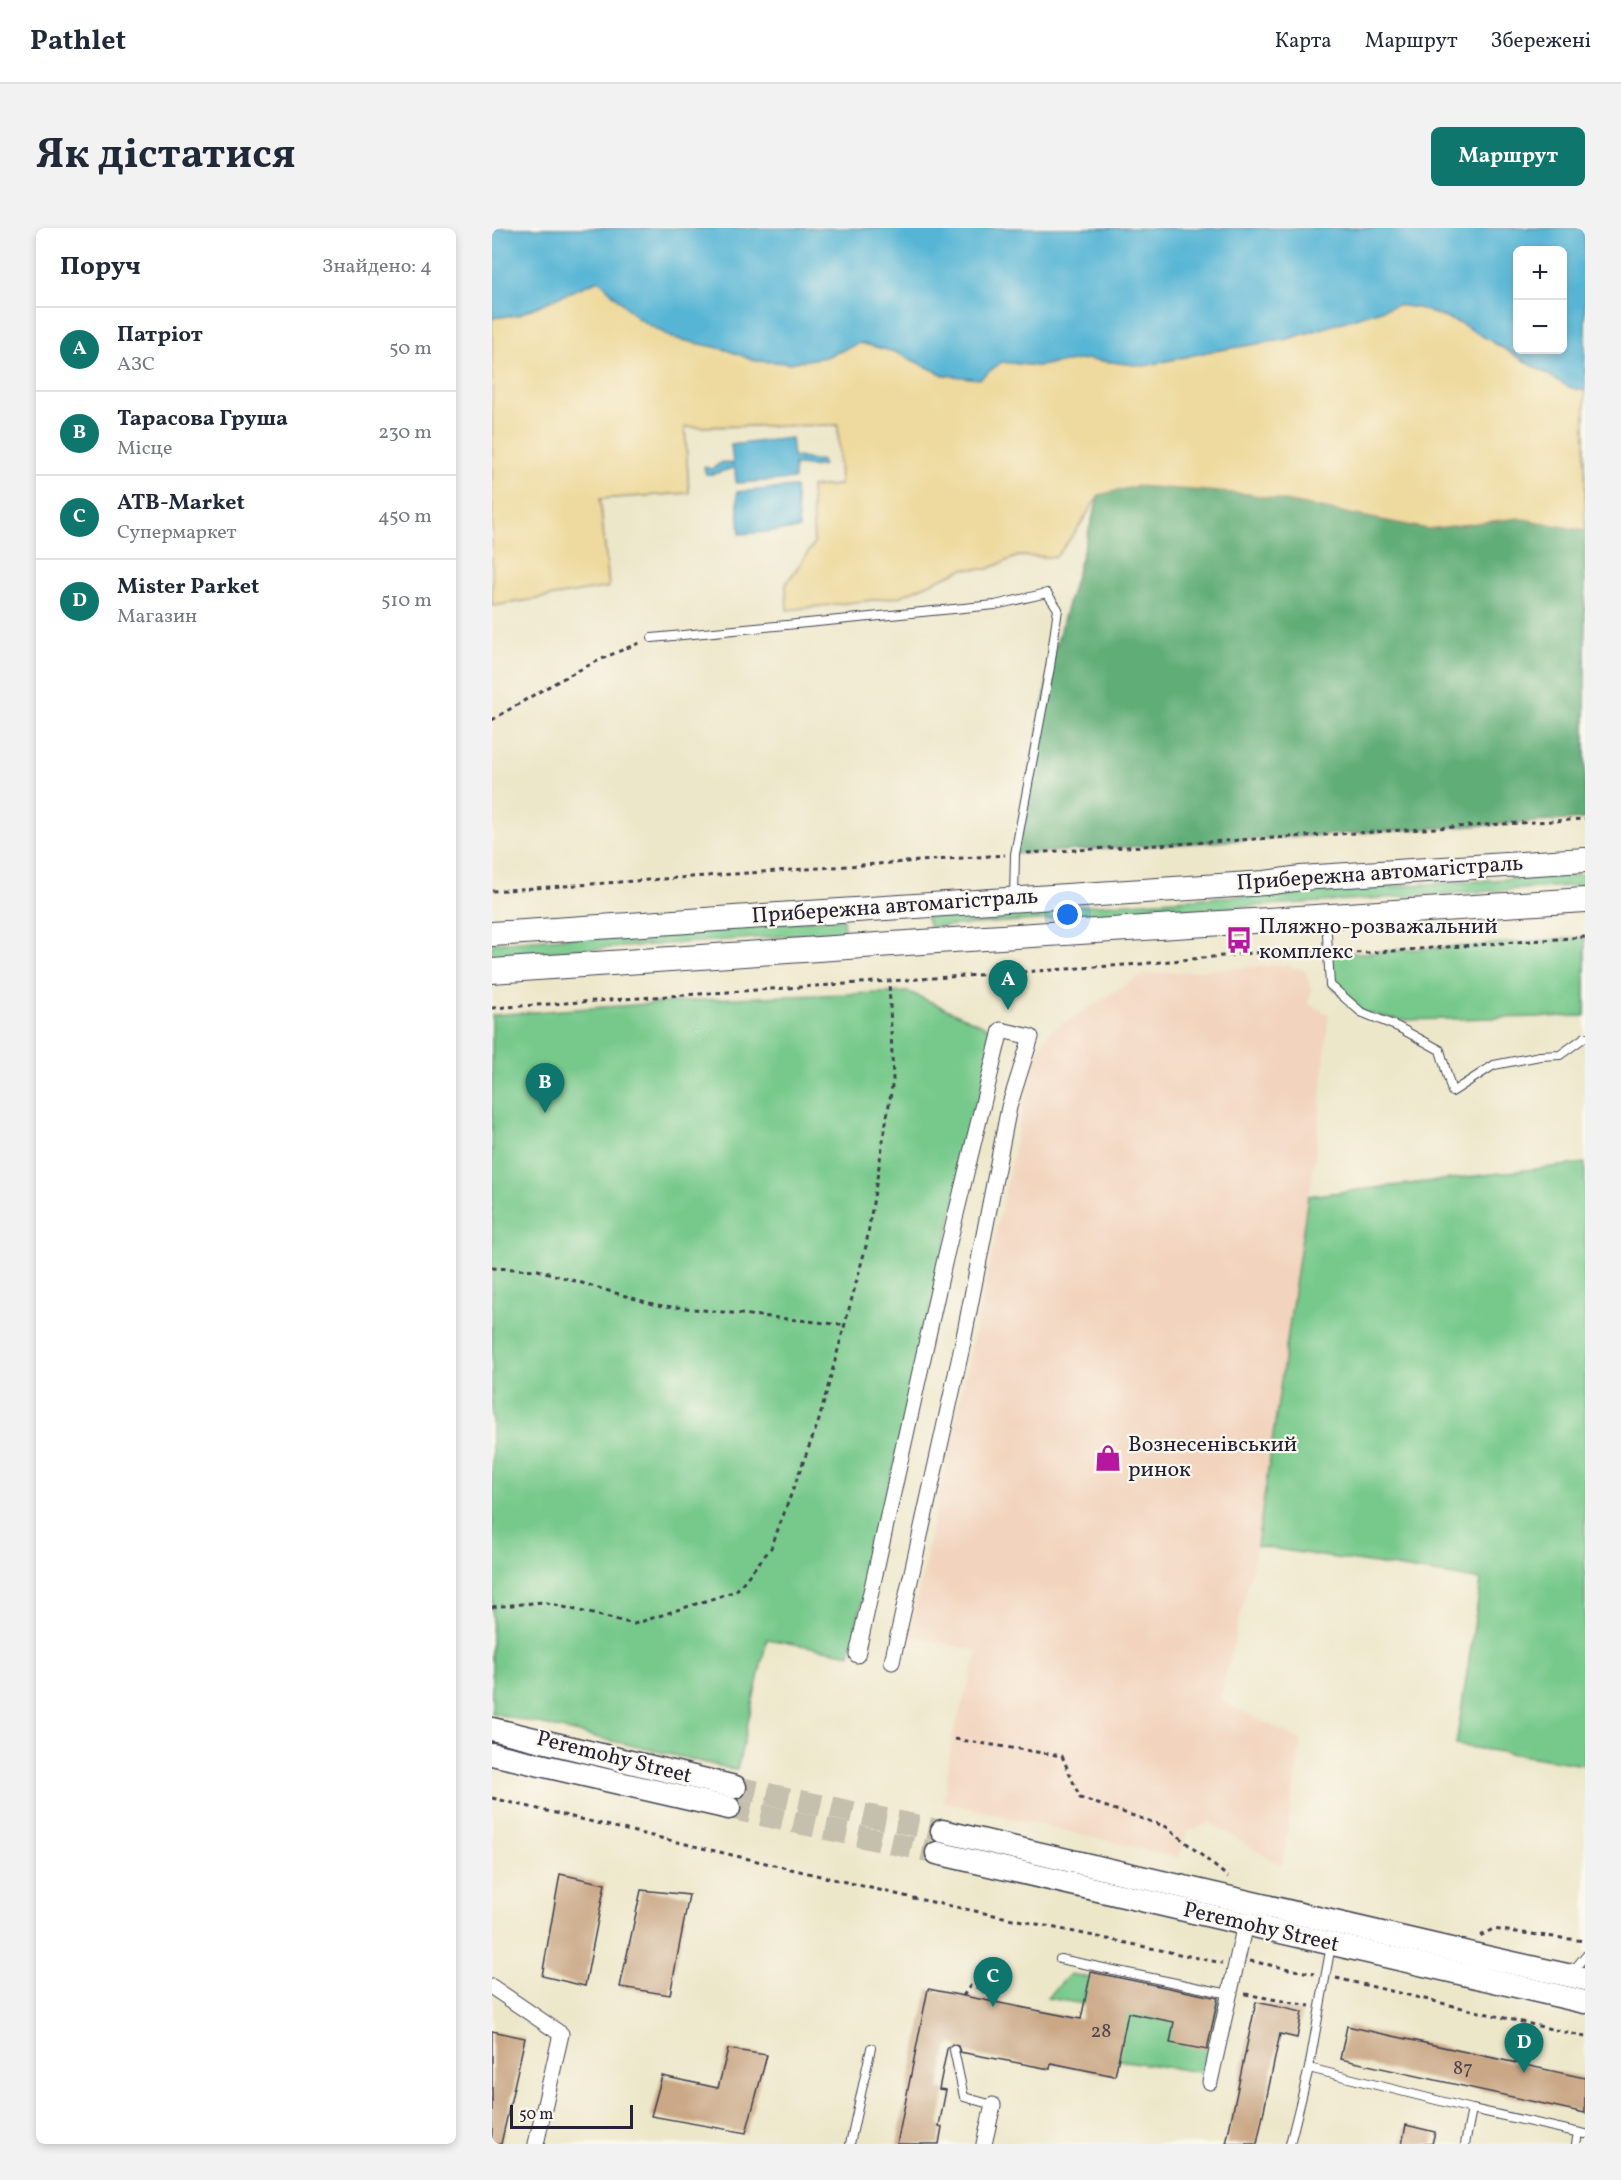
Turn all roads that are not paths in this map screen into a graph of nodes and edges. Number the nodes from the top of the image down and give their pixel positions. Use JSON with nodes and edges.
{"nodes":[{"id":1,"x":652,"y":638,"type":"road end"},
{"id":2,"x":1585,"y":860,"type":"edge"},
{"id":3,"x":1013,"y":899,"type":"junction"},
{"id":4,"x":1585,"y":900,"type":"edge"},
{"id":5,"x":914,"y":906,"type":"junction"},
{"id":6,"x":847,"y":909,"type":"junction"},
{"id":7,"x":1325,"y":917,"type":"junction"},
{"id":8,"x":492,"y":934,"type":"edge"},
{"id":9,"x":937,"y":941,"type":"junction"},
{"id":10,"x":836,"y":947,"type":"junction"},
{"id":11,"x":492,"y":971,"type":"edge"},
{"id":12,"x":1585,"y":1037,"type":"edge"},
{"id":13,"x":857,"y":1655,"type":"dead end"},
{"id":14,"x":892,"y":1662,"type":"dead end"},
{"id":15,"x":492,"y":1729,"type":"edge"},
{"id":16,"x":492,"y":1754,"type":"edge"},
{"id":17,"x":942,"y":1831,"type":"tunnel mouth"},
{"id":18,"x":936,"y":1854,"type":"tunnel mouth"},
{"id":19,"x":1245,"y":1924,"type":"junction"},
{"id":20,"x":1331,"y":1944,"type":"junction"},
{"id":21,"x":1585,"y":1956,"type":"edge"},
{"id":22,"x":1060,"y":1959,"type":"dead end"},
{"id":23,"x":1557,"y":1973,"type":"junction"},
{"id":24,"x":1585,"y":1978,"type":"edge"},
{"id":25,"x":492,"y":1987,"type":"edge"},
{"id":26,"x":1230,"y":1993,"type":"junction"},
{"id":27,"x":1585,"y":2002,"type":"edge"},
{"id":28,"x":871,"y":2048,"type":"dead end"},
{"id":29,"x":954,"y":2050,"type":"dead end"},
{"id":30,"x":1310,"y":2068,"type":"junction"},
{"id":31,"x":1210,"y":2082,"type":"dead end"},
{"id":32,"x":993,"y":2105,"type":"joint"},
{"id":33,"x":1473,"y":2109,"type":"junction"},
{"id":34,"x":1581,"y":2134,"type":"edge"},
{"id":35,"x":536,"y":2144,"type":"edge"},
{"id":36,"x":850,"y":2144,"type":"edge"},
{"id":37,"x":984,"y":2144,"type":"edge"},
{"id":38,"x":1290,"y":2144,"type":"edge"},
{"id":39,"x":1465,"y":2144,"type":"edge"},
{"id":40,"x":1576,"y":2144,"type":"edge"}],
"edges":[{"from":1,"to":3,"type":"lane"},
{"from":2,"to":3,"type":"main road","name":"Прибережна автомагістраль"},
{"from":3,"to":5,"type":"main road","name":"Прибережна автомагістраль"},
{"from":4,"to":7,"type":"main road","name":"Прибережна автомагістраль"},
{"from":5,"to":6,"type":"main road","name":"Прибережна автомагістраль"},
{"from":5,"to":9,"type":"main road"},
{"from":6,"to":8,"type":"main road","name":"Прибережна автомагістраль"},
{"from":6,"to":10,"type":"main road"},
{"from":7,"to":9,"type":"main road","name":"Прибережна автомагістраль"},
{"from":7,"to":12,"type":"lane"},
{"from":9,"to":10,"type":"main road","name":"Прибережна автомагістраль"},
{"from":10,"to":11,"type":"main road","name":"Прибережна автомагістраль"},
{"from":13,"to":14,"type":"street"},
{"from":15,"to":16,"type":"main road","name":"Peremohy Street"},
{"from":17,"to":23,"type":"main road","name":"Peremohy Street"},
{"from":18,"to":19,"type":"main road","name":"Peremohy Street"},
{"from":19,"to":20,"type":"main road","name":"Peremohy Street"},
{"from":19,"to":26,"type":"street"},
{"from":20,"to":27,"type":"main road","name":"Peremohy Street"},
{"from":20,"to":30,"type":"lane"},
{"from":21,"to":23,"type":"lane"},
{"from":22,"to":26,"type":"lane"},
{"from":23,"to":24,"type":"main road","name":"Peremohy Street"},
{"from":25,"to":35,"type":"street"},
{"from":26,"to":31,"type":"street"},
{"from":28,"to":36,"type":"lane"},
{"from":29,"to":32,"type":"lane"},
{"from":30,"to":33,"type":"lane"},
{"from":30,"to":38,"type":"lane"},
{"from":32,"to":37,"type":"street"},
{"from":33,"to":34,"type":"lane"},
{"from":33,"to":39,"type":"lane"},
{"from":34,"to":40,"type":"lane"}]}
